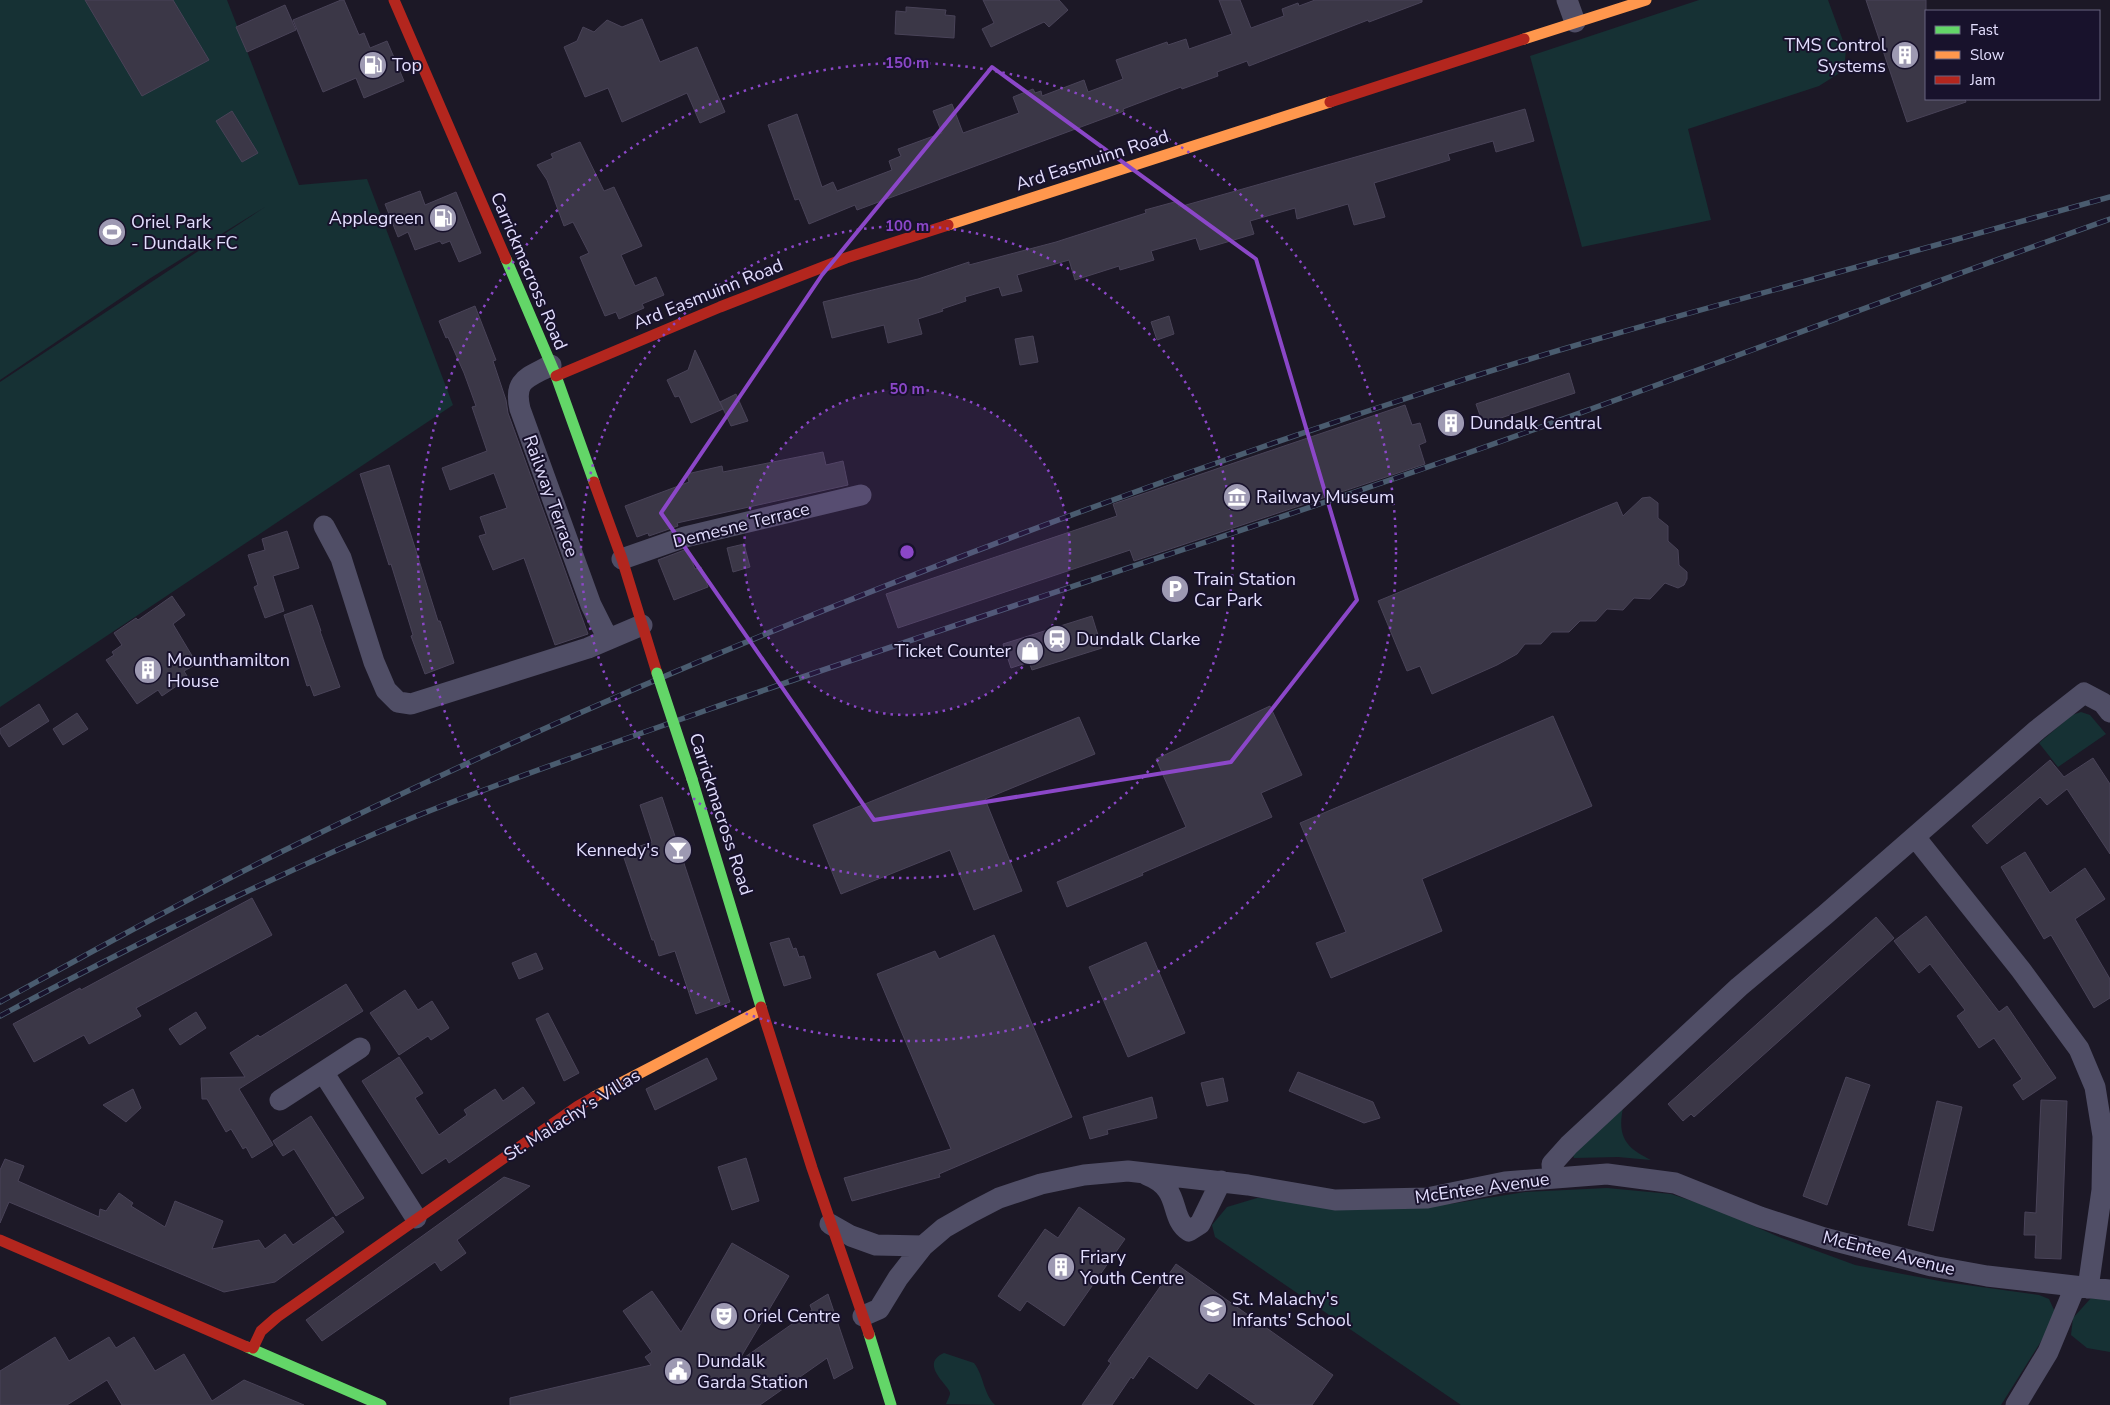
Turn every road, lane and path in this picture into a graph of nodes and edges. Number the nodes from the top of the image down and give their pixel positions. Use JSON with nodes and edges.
{"nodes":[{"id":1,"x":394,"y":0,"type":"edge"},
{"id":2,"x":1567,"y":0,"type":"edge"},
{"id":3,"x":1646,"y":0,"type":"edge"},
{"id":4,"x":1575,"y":22,"type":"junction"},
{"id":5,"x":553,"y":371,"type":"junction"},
{"id":6,"x":862,"y":495,"type":"dead end"},
{"id":7,"x":324,"y":526,"type":"dead end"},
{"id":8,"x":622,"y":559,"type":"junction"},
{"id":9,"x":642,"y":628,"type":"junction"},
{"id":10,"x":608,"y":640,"type":"junction"},
{"id":11,"x":2110,"y":712,"type":"edge"},
{"id":12,"x":1915,"y":837,"type":"junction"},
{"id":13,"x":761,"y":1010,"type":"junction"},
{"id":14,"x":360,"y":1048,"type":"dead end"},
{"id":15,"x":323,"y":1072,"type":"junction"},
{"id":16,"x":280,"y":1100,"type":"dead end"},
{"id":17,"x":1142,"y":1174,"type":"junction"},
{"id":18,"x":1553,"y":1178,"type":"junction"},
{"id":19,"x":1221,"y":1181,"type":"junction"},
{"id":20,"x":416,"y":1218,"type":"junction"},
{"id":21,"x":830,"y":1224,"type":"junction"},
{"id":22,"x":0,"y":1240,"type":"edge"},
{"id":23,"x":923,"y":1246,"type":"junction"},
{"id":24,"x":2081,"y":1288,"type":"junction"},
{"id":25,"x":2110,"y":1290,"type":"edge"},
{"id":26,"x":863,"y":1316,"type":"junction"},
{"id":27,"x":253,"y":1348,"type":"junction"},
{"id":28,"x":888,"y":1392,"type":"junction"},
{"id":29,"x":381,"y":1405,"type":"edge"},
{"id":30,"x":891,"y":1405,"type":"edge"},
{"id":31,"x":896,"y":1405,"type":"edge"},
{"id":32,"x":2016,"y":1405,"type":"edge"}],
"edges":[{"from":1,"to":5,"type":"main road","name":"Carrickmacross Road"},
{"from":2,"to":4,"type":"street"},
{"from":3,"to":4,"type":"main road","name":"Ard Easmuinn Road"},
{"from":4,"to":5,"type":"main road","name":"Ard Easmuinn Road"},
{"from":5,"to":8,"type":"main road","name":"Carrickmacross Road"},
{"from":5,"to":10,"type":"street","name":"Railway Terrace"},
{"from":6,"to":8,"type":"street","name":"Demesne Terrace"},
{"from":7,"to":10,"type":"street"},
{"from":8,"to":9,"type":"main road","name":"Carrickmacross Road"},
{"from":9,"to":10,"type":"street"},
{"from":9,"to":13,"type":"main road","name":"Carrickmacross Road","bridge":true},
{"from":11,"to":12,"type":"street"},
{"from":12,"to":18,"type":"street"},
{"from":12,"to":24,"type":"street"},
{"from":13,"to":20,"type":"main road","name":"St. Malachy's Villas"},
{"from":13,"to":21,"type":"main road","name":"Carrickmacross Road"},
{"from":14,"to":15,"type":"street"},
{"from":15,"to":16,"type":"street"},
{"from":15,"to":20,"type":"street"},
{"from":17,"to":19,"type":"street","name":"McEntee Avenue"},
{"from":17,"to":19,"type":"street"},
{"from":17,"to":23,"type":"street","name":"McEntee Avenue"},
{"from":18,"to":19,"type":"street","name":"McEntee Avenue"},
{"from":18,"to":24,"type":"street","name":"McEntee Avenue"},
{"from":20,"to":27,"type":"main road","name":"St. Malachy's Villas"},
{"from":21,"to":23,"type":"street"},
{"from":21,"to":26,"type":"main road","name":"Carrickmacross Road"},
{"from":22,"to":27,"type":"main road"},
{"from":23,"to":26,"type":"street","name":"McEntee Avenue"},
{"from":24,"to":25,"type":"street","name":"McEntee Avenue"},
{"from":24,"to":32,"type":"street"},
{"from":26,"to":28,"type":"main road","name":"Carrickmacross Road"},
{"from":27,"to":29,"type":"main road"},
{"from":28,"to":30,"type":"main road"},
{"from":28,"to":31,"type":"main road"}]}
